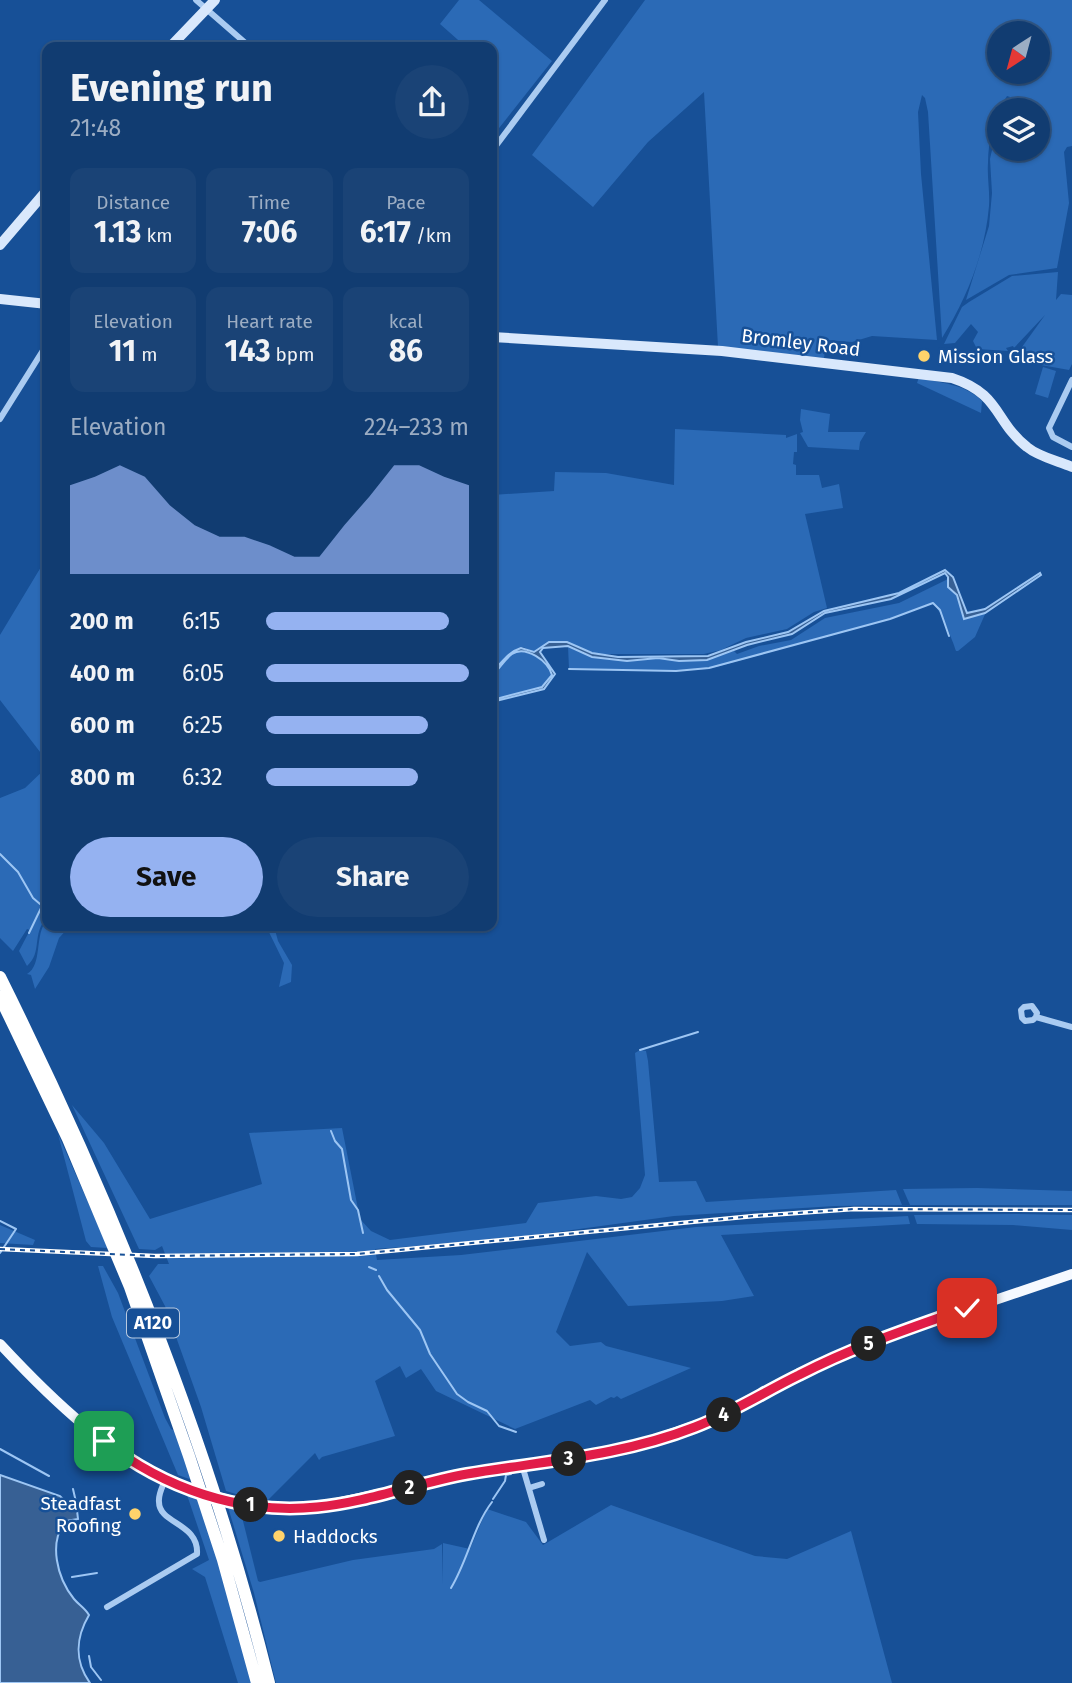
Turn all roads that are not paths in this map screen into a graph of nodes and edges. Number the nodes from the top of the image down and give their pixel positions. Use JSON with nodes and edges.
{"nodes":[{"id":1,"x":196,"y":0,"type":"edge"},
{"id":2,"x":215,"y":0,"type":"edge"},
{"id":3,"x":605,"y":0,"type":"edge"},
{"id":4,"x":206,"y":8,"type":"junction"},
{"id":5,"x":175,"y":42,"type":"edge"},
{"id":6,"x":244,"y":42,"type":"edge"},
{"id":7,"x":497,"y":144,"type":"edge"},
{"id":8,"x":42,"y":196,"type":"edge"},
{"id":9,"x":0,"y":246,"type":"edge"},
{"id":10,"x":0,"y":299,"type":"edge"},
{"id":11,"x":42,"y":303,"type":"edge"},
{"id":12,"x":497,"y":337,"type":"edge"},
{"id":13,"x":42,"y":352,"type":"edge"},
{"id":14,"x":1072,"y":380,"type":"edge"},
{"id":15,"x":0,"y":419,"type":"edge"},
{"id":16,"x":1072,"y":447,"type":"edge"},
{"id":17,"x":1072,"y":467,"type":"edge"},
{"id":18,"x":0,"y":977,"type":"edge"},
{"id":19,"x":0,"y":998,"type":"edge"},
{"id":20,"x":1036,"y":1017,"type":"dead end"},
{"id":21,"x":1072,"y":1027,"type":"edge"},
{"id":22,"x":1072,"y":1274,"type":"edge"},
{"id":23,"x":0,"y":1344,"type":"edge"},
{"id":24,"x":523,"y":1470,"type":"junction"},
{"id":25,"x":165,"y":1480,"type":"junction"},
{"id":26,"x":542,"y":1484,"type":"dead end"},
{"id":27,"x":529,"y":1488,"type":"junction"},
{"id":28,"x":544,"y":1539,"type":"dead end"},
{"id":29,"x":107,"y":1607,"type":"dead end"},
{"id":30,"x":257,"y":1683,"type":"edge"},
{"id":31,"x":269,"y":1683,"type":"edge"}],
"edges":[{"from":1,"to":4,"type":"street"},
{"from":2,"to":4,"type":"street"},
{"from":3,"to":7,"type":"street"},
{"from":4,"to":5,"type":"street"},
{"from":4,"to":6,"type":"street"},
{"from":8,"to":9,"type":"street"},
{"from":10,"to":11,"type":"street"},
{"from":12,"to":17,"type":"street","name":"Bromley Road"},
{"from":13,"to":15,"type":"street"},
{"from":14,"to":16,"type":"street"},
{"from":18,"to":31,"type":"highway","number":"A120"},
{"from":19,"to":30,"type":"highway","number":"A120"},
{"from":20,"to":21,"type":"street"},
{"from":22,"to":24,"type":"main road"},
{"from":23,"to":25,"type":"main road"},
{"from":24,"to":25,"type":"main road","bridge":true},
{"from":24,"to":27,"type":"street"},
{"from":25,"to":29,"type":"street"},
{"from":26,"to":27,"type":"street"},
{"from":27,"to":28,"type":"street"}]}
